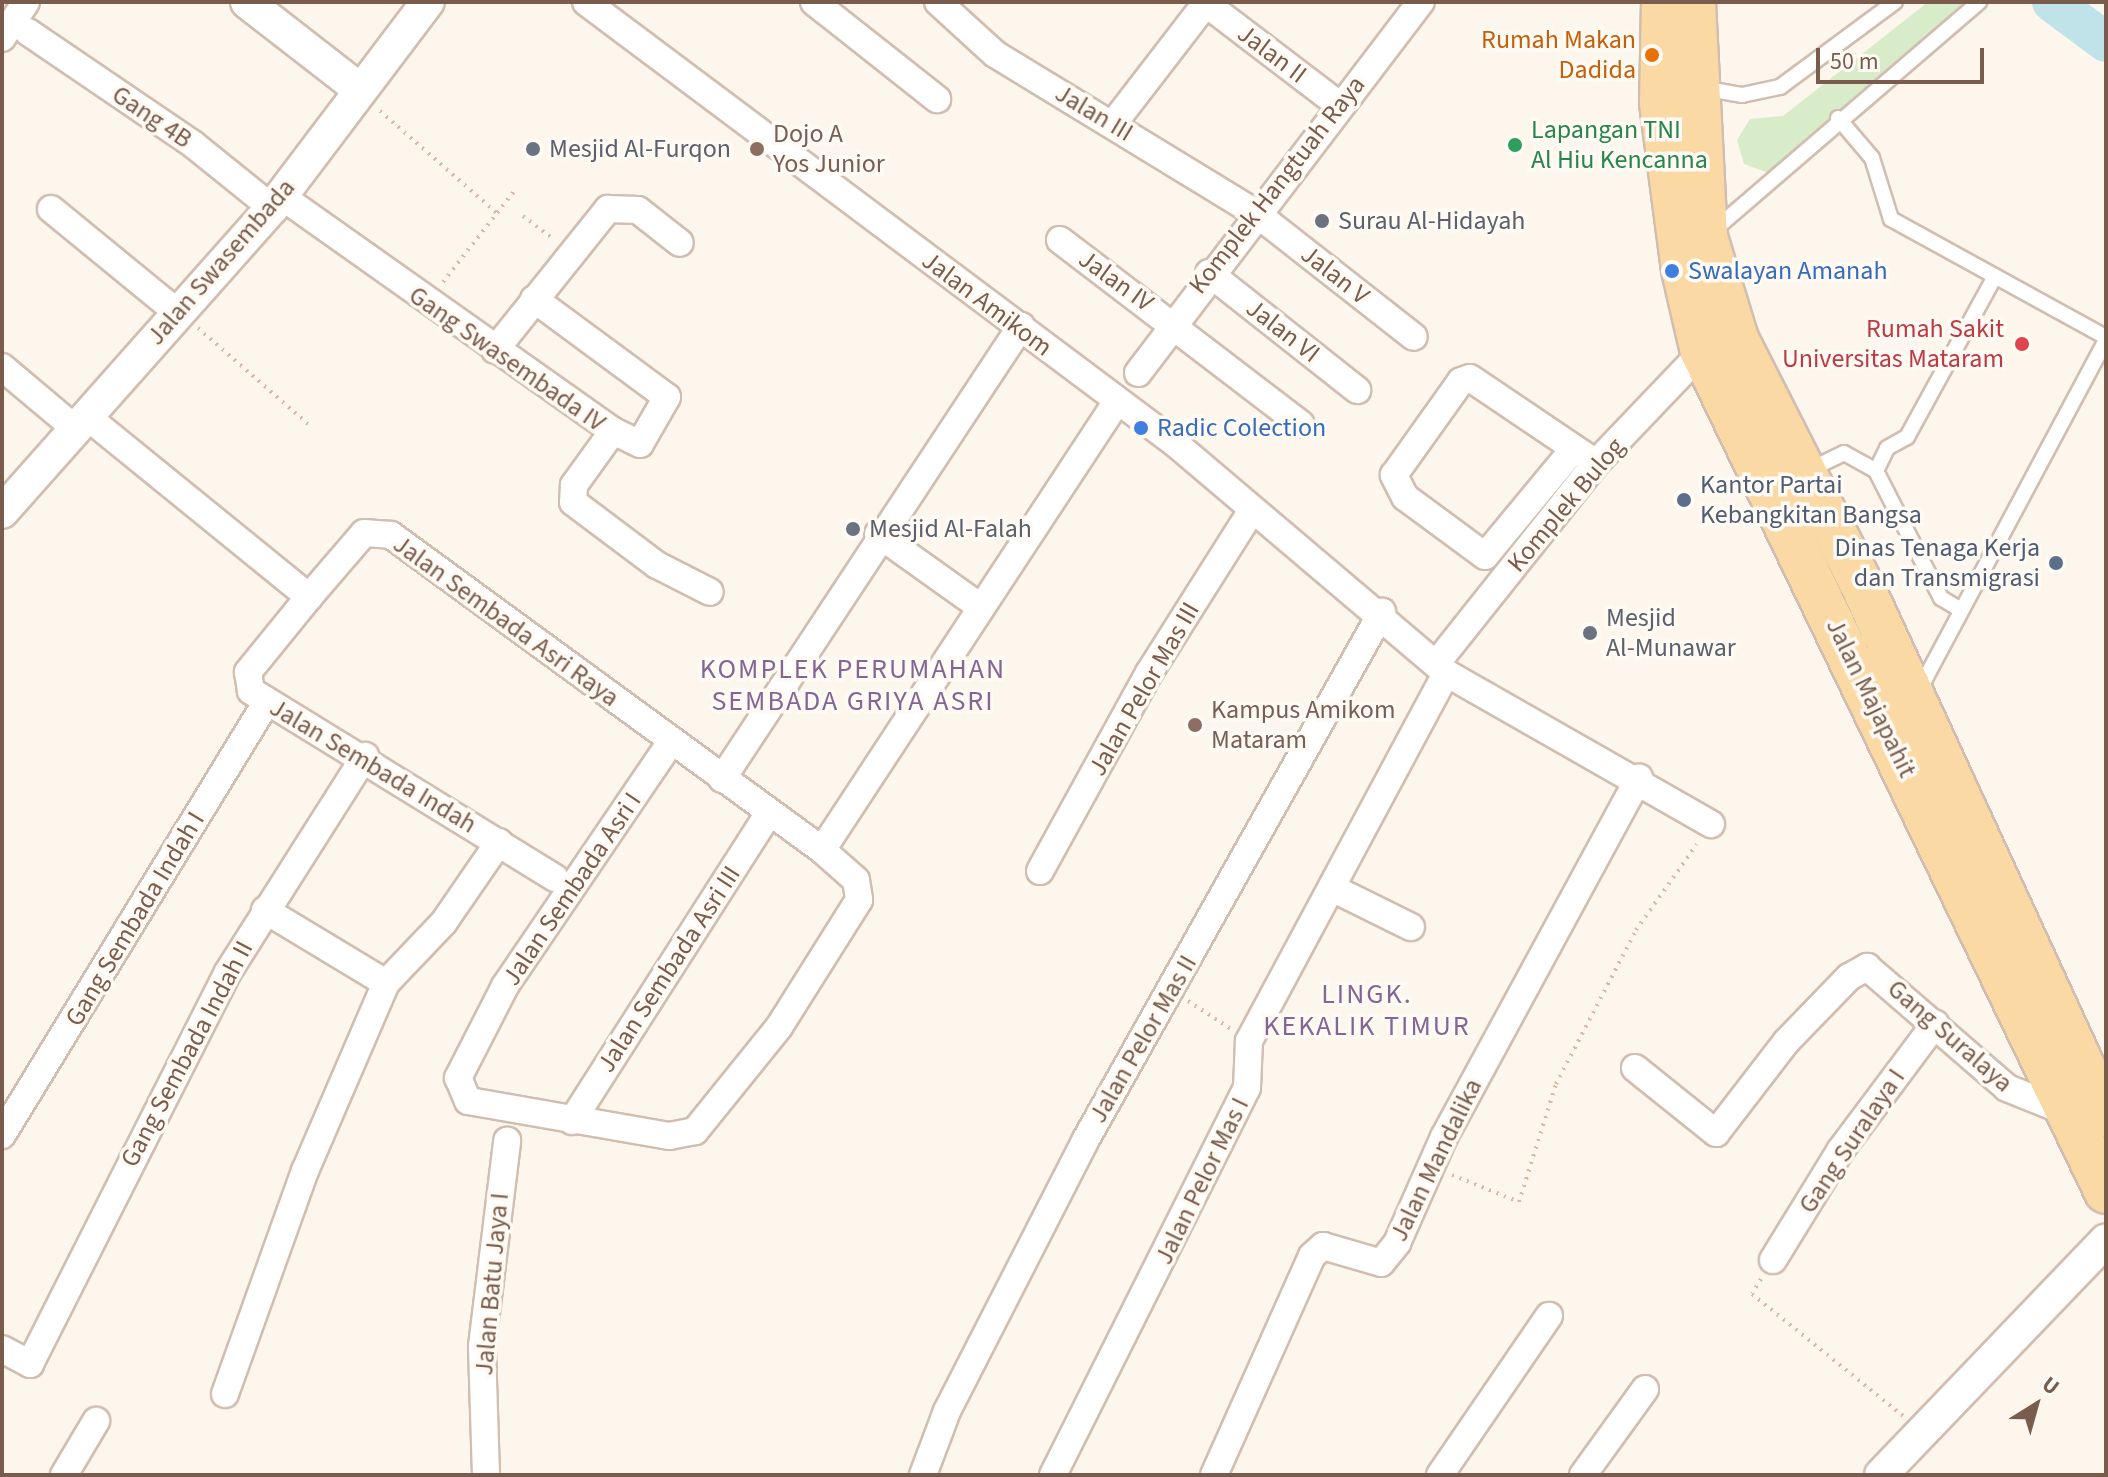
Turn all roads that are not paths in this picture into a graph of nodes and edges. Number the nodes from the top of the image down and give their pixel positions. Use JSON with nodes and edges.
{"nodes":[{"id":1,"x":26,"y":2,"type":"edge"},
{"id":2,"x":247,"y":2,"type":"edge"},
{"id":3,"x":428,"y":2,"type":"edge"},
{"id":4,"x":586,"y":2,"type":"edge"},
{"id":5,"x":814,"y":2,"type":"edge"},
{"id":6,"x":938,"y":2,"type":"edge"},
{"id":7,"x":1421,"y":2,"type":"edge"},
{"id":8,"x":1663,"y":2,"type":"edge"},
{"id":9,"x":1694,"y":2,"type":"edge"},
{"id":10,"x":1895,"y":2,"type":"edge"},
{"id":11,"x":1979,"y":2,"type":"edge"},
{"id":12,"x":1206,"y":3,"type":"edge"},
{"id":13,"x":28,"y":32,"type":"dead end"},
{"id":14,"x":2,"y":38,"type":"edge"},
{"id":15,"x":1698,"y":87,"type":"junction"},
{"id":16,"x":359,"y":89,"type":"junction"},
{"id":17,"x":937,"y":99,"type":"dead end"},
{"id":18,"x":1338,"y":104,"type":"junction"},
{"id":19,"x":1838,"y":118,"type":"junction"},
{"id":20,"x":1113,"y":124,"type":"junction"},
{"id":21,"x":277,"y":202,"type":"junction"},
{"id":22,"x":51,"y":209,"type":"dead end"},
{"id":23,"x":1257,"y":214,"type":"junction"},
{"id":24,"x":1706,"y":237,"type":"junction"},
{"id":25,"x":1060,"y":240,"type":"dead end"},
{"id":26,"x":680,"y":243,"type":"dead end"},
{"id":27,"x":1209,"y":273,"type":"junction"},
{"id":28,"x":1995,"y":276,"type":"junction"},
{"id":29,"x":534,"y":299,"type":"junction"},
{"id":30,"x":177,"y":312,"type":"junction"},
{"id":31,"x":1172,"y":321,"type":"junction"},
{"id":32,"x":1021,"y":326,"type":"junction"},
{"id":33,"x":1414,"y":337,"type":"dead end"},
{"id":34,"x":2106,"y":339,"type":"edge"},
{"id":35,"x":495,"y":350,"type":"junction"},
{"id":36,"x":1702,"y":352,"type":"junction"},
{"id":37,"x":2,"y":367,"type":"edge"},
{"id":38,"x":1138,"y":373,"type":"dead end"},
{"id":39,"x":1357,"y":390,"type":"dead end"},
{"id":40,"x":1116,"y":403,"type":"junction"},
{"id":41,"x":79,"y":421,"type":"junction"},
{"id":42,"x":1301,"y":424,"type":"dead end"},
{"id":43,"x":613,"y":431,"type":"junction"},
{"id":44,"x":1572,"y":451,"type":"junction"},
{"id":45,"x":1596,"y":463,"type":"junction"},
{"id":46,"x":1876,"y":471,"type":"junction"},
{"id":47,"x":1792,"y":475,"type":"junction"},
{"id":48,"x":1252,"y":510,"type":"junction"},
{"id":49,"x":2,"y":512,"type":"edge"},
{"id":50,"x":878,"y":534,"type":"junction"},
{"id":51,"x":710,"y":592,"type":"dead end"},
{"id":52,"x":309,"y":597,"type":"junction"},
{"id":53,"x":979,"y":606,"type":"junction"},
{"id":54,"x":1961,"y":610,"type":"junction"},
{"id":55,"x":1382,"y":612,"type":"junction"},
{"id":56,"x":1441,"y":668,"type":"junction"},
{"id":57,"x":1907,"y":685,"type":"junction"},
{"id":58,"x":266,"y":703,"type":"junction"},
{"id":59,"x":671,"y":742,"type":"junction"},
{"id":60,"x":365,"y":756,"type":"junction"},
{"id":61,"x":1639,"y":778,"type":"junction"},
{"id":62,"x":722,"y":779,"type":"junction"},
{"id":63,"x":767,"y":816,"type":"junction"},
{"id":64,"x":1711,"y":824,"type":"road end"},
{"id":65,"x":499,"y":842,"type":"junction"},
{"id":66,"x":822,"y":850,"type":"junction"},
{"id":67,"x":1040,"y":871,"type":"dead end"},
{"id":68,"x":555,"y":878,"type":"dead end"},
{"id":69,"x":1332,"y":888,"type":"junction"},
{"id":70,"x":265,"y":910,"type":"junction"},
{"id":71,"x":1411,"y":927,"type":"dead end"},
{"id":72,"x":386,"y":983,"type":"junction"},
{"id":73,"x":1935,"y":1024,"type":"junction"},
{"id":74,"x":1635,"y":1068,"type":"dead end"},
{"id":75,"x":2089,"y":1115,"type":"edge"},
{"id":76,"x":572,"y":1121,"type":"junction"},
{"id":77,"x":2,"y":1135,"type":"edge"},
{"id":78,"x":507,"y":1141,"type":"dead end"},
{"id":79,"x":2106,"y":1192,"type":"edge"},
{"id":80,"x":2106,"y":1240,"type":"edge"},
{"id":81,"x":1773,"y":1260,"type":"road end"},
{"id":82,"x":1549,"y":1316,"type":"dead end"},
{"id":83,"x":2,"y":1349,"type":"edge"},
{"id":84,"x":1645,"y":1389,"type":"dead end"},
{"id":85,"x":225,"y":1394,"type":"dead end"},
{"id":86,"x":96,"y":1421,"type":"dead end"},
{"id":87,"x":64,"y":1475,"type":"edge"},
{"id":88,"x":486,"y":1475,"type":"edge"},
{"id":89,"x":923,"y":1475,"type":"edge"},
{"id":90,"x":1053,"y":1475,"type":"edge"},
{"id":91,"x":1214,"y":1475,"type":"edge"},
{"id":92,"x":1440,"y":1475,"type":"edge"},
{"id":93,"x":1583,"y":1475,"type":"edge"},
{"id":94,"x":1881,"y":1475,"type":"edge"}],
"edges":[{"from":1,"to":14,"type":"street"},
{"from":2,"to":16,"type":"street"},
{"from":3,"to":16,"type":"street","name":"Jalan Swasembada"},
{"from":4,"to":32,"type":"street","name":"Jalan Amikom"},
{"from":5,"to":17,"type":"street"},
{"from":6,"to":20,"type":"street","name":"Jalan III"},
{"from":7,"to":18,"type":"street","name":"Komplek Hangtuah Raya"},
{"from":8,"to":36,"type":"main road","name":"Jalan Majapahit"},
{"from":9,"to":15,"type":"main road","name":"Jalan Majapahit"},
{"from":10,"to":15,"type":"lane"},
{"from":11,"to":19,"type":"lane"},
{"from":12,"to":18,"type":"street","name":"Jalan II"},
{"from":12,"to":20,"type":"street"},
{"from":13,"to":21,"type":"street","name":"Gang 4B"},
{"from":15,"to":24,"type":"main road","name":"Jalan Majapahit"},
{"from":16,"to":21,"type":"street","name":"Jalan Swasembada"},
{"from":18,"to":23,"type":"street","name":"Komplek Hangtuah Raya"},
{"from":19,"to":24,"type":"lane"},
{"from":19,"to":28,"type":"lane"},
{"from":20,"to":23,"type":"street","name":"Jalan III"},
{"from":21,"to":30,"type":"street","name":"Jalan Swasembada"},
{"from":21,"to":35,"type":"street","name":"Gang Swasembada IV"},
{"from":22,"to":30,"type":"street"},
{"from":23,"to":27,"type":"street","name":"Komplek Hangtuah Raya"},
{"from":23,"to":33,"type":"street","name":"Jalan V"},
{"from":24,"to":47,"type":"main road","name":"Jalan Majapahit"},
{"from":25,"to":31,"type":"street","name":"Jalan IV"},
{"from":26,"to":29,"type":"street"},
{"from":27,"to":31,"type":"street","name":"Komplek Hangtuah Raya"},
{"from":27,"to":39,"type":"street","name":"Jalan VI"},
{"from":28,"to":34,"type":"lane"},
{"from":28,"to":46,"type":"lane"},
{"from":29,"to":35,"type":"street"},
{"from":29,"to":43,"type":"street"},
{"from":30,"to":41,"type":"street","name":"Jalan Swasembada"},
{"from":31,"to":38,"type":"street","name":"Komplek Hangtuah Raya"},
{"from":31,"to":42,"type":"street","name":"Jalan IV"},
{"from":32,"to":40,"type":"street","name":"Jalan Amikom"},
{"from":32,"to":50,"type":"street"},
{"from":34,"to":54,"type":"lane"},
{"from":35,"to":43,"type":"street","name":"Gang Swasembada IV"},
{"from":36,"to":45,"type":"street","name":"Komplek Bulog"},
{"from":36,"to":47,"type":"main road","name":"Jalan Majapahit"},
{"from":37,"to":41,"type":"street"},
{"from":40,"to":48,"type":"street","name":"Jalan Amikom"},
{"from":40,"to":53,"type":"street"},
{"from":41,"to":49,"type":"street","name":"Jalan Swasembada"},
{"from":41,"to":52,"type":"street"},
{"from":43,"to":51,"type":"street","name":"Gang Swasembada IV"},
{"from":44,"to":44,"type":"street"},
{"from":44,"to":45,"type":"street"},
{"from":45,"to":56,"type":"street","name":"Komplek Bulog"},
{"from":46,"to":47,"type":"lane"},
{"from":46,"to":54,"type":"lane"},
{"from":47,"to":57,"type":"main road","name":"Jalan Majapahit"},
{"from":47,"to":75,"type":"main road","name":"Jalan Majapahit"},
{"from":48,"to":55,"type":"street","name":"Jalan Amikom"},
{"from":48,"to":67,"type":"street","name":"Jalan Pelor Mas III"},
{"from":50,"to":53,"type":"street"},
{"from":50,"to":62,"type":"street"},
{"from":52,"to":58,"type":"street","name":"Jalan Sembada Indah"},
{"from":52,"to":59,"type":"street","name":"Jalan Sembada Asri Raya"},
{"from":53,"to":66,"type":"street"},
{"from":54,"to":57,"type":"lane"},
{"from":55,"to":56,"type":"street","name":"Jalan Amikom"},
{"from":55,"to":89,"type":"street","name":"Jalan Pelor Mas II"},
{"from":56,"to":61,"type":"street","name":"Jalan Amikom"},
{"from":56,"to":69,"type":"street","name":"Jalan Pelor Mas I"},
{"from":57,"to":75,"type":"main road","name":"Jalan Majapahit"},
{"from":58,"to":60,"type":"street","name":"Jalan Sembada Indah"},
{"from":58,"to":77,"type":"street","name":"Gang Sembada Indah I"},
{"from":59,"to":62,"type":"street","name":"Jalan Sembada Asri Raya"},
{"from":59,"to":76,"type":"street","name":"Jalan Sembada Asri I"},
{"from":60,"to":65,"type":"street","name":"Jalan Sembada Indah"},
{"from":60,"to":70,"type":"street","name":"Gang Sembada Indah II"},
{"from":61,"to":64,"type":"street","name":"Jalan Amikom"},
{"from":61,"to":91,"type":"street","name":"Jalan Mandalika"},
{"from":62,"to":63,"type":"street","name":"Jalan Sembada Asri Raya"},
{"from":63,"to":66,"type":"street","name":"Jalan Sembada Asri Raya"},
{"from":63,"to":76,"type":"street","name":"Jalan Sembada Asri III"},
{"from":65,"to":68,"type":"street","name":"Jalan Sembada Indah"},
{"from":65,"to":72,"type":"street"},
{"from":66,"to":76,"type":"street","name":"Jalan Sembada Asri Raya"},
{"from":69,"to":71,"type":"street"},
{"from":69,"to":90,"type":"street","name":"Jalan Pelor Mas I"},
{"from":70,"to":72,"type":"street"},
{"from":70,"to":83,"type":"street","name":"Gang Sembada Indah II"},
{"from":72,"to":85,"type":"street"},
{"from":73,"to":74,"type":"street","name":"Gang Suralaya"},
{"from":73,"to":75,"type":"street","name":"Gang Suralaya"},
{"from":73,"to":81,"type":"street","name":"Gang Suralaya I"},
{"from":75,"to":79,"type":"main road","name":"Jalan Majapahit"},
{"from":78,"to":88,"type":"street","name":"Jalan Batu Jaya I"},
{"from":80,"to":94,"type":"street"},
{"from":82,"to":92,"type":"street"},
{"from":84,"to":93,"type":"street"},
{"from":86,"to":87,"type":"street"}]}
